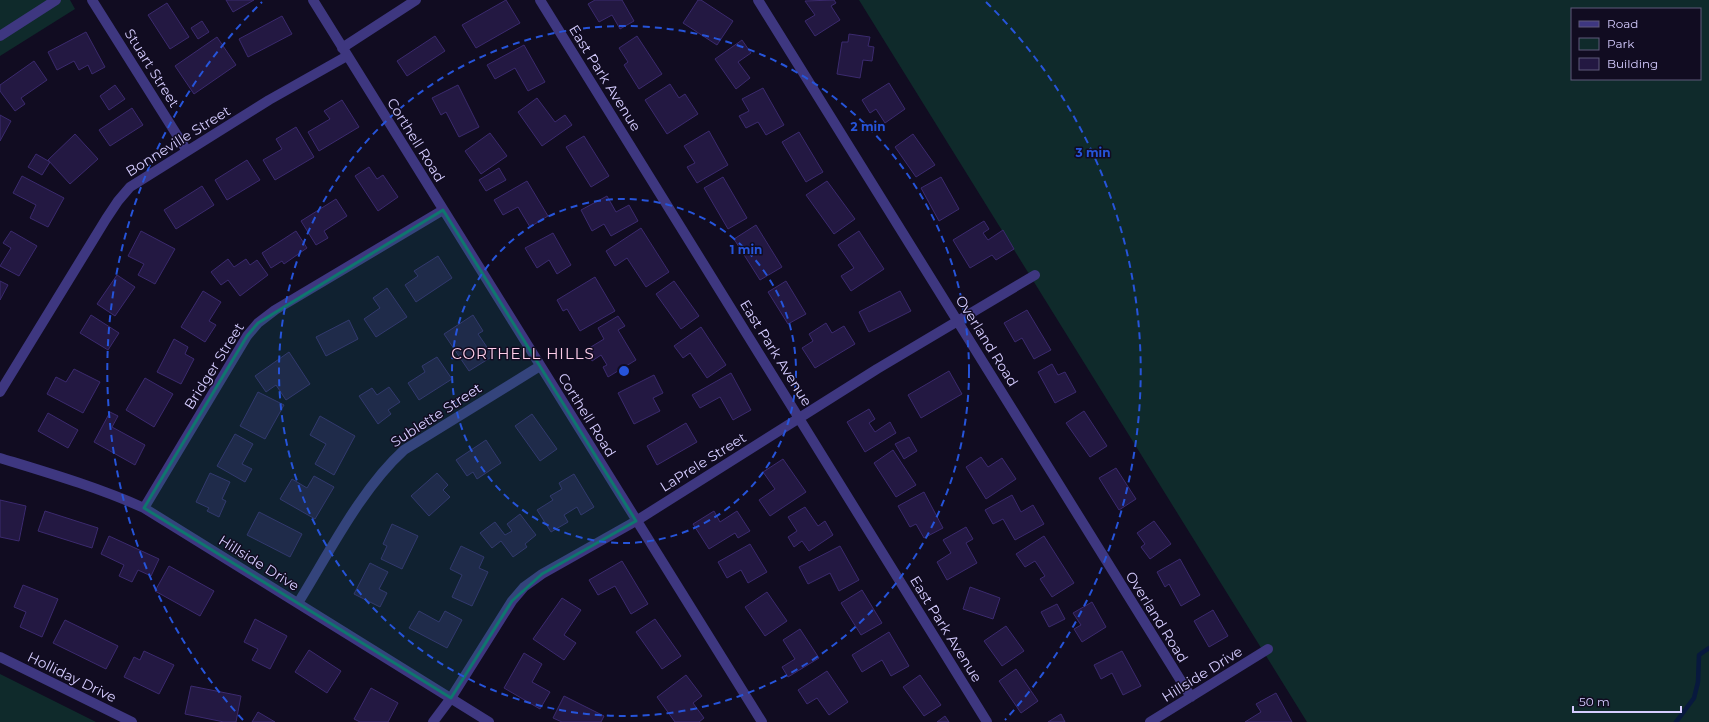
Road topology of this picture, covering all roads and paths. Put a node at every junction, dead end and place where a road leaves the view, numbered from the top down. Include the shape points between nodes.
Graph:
1 (56, 0) edge
2 (92, 0) edge
3 (313, 0) edge
4 (416, 0) edge
5 (540, 0) edge
6 (758, 0) edge
7 (0, 36) edge
8 (345, 52) junction
9 (187, 151) junction
10 (443, 210) junction
11 (1035, 275) dead end
12 (958, 320) junction
13 (540, 366) junction
14 (0, 392) edge
15 (800, 418) junction
16 (0, 458) edge
17 (144, 508) junction
18 (636, 521) junction
19 (298, 603) junction
20 (1268, 650) dead end
21 (0, 657) edge
22 (451, 698) junction
23 (1191, 698) junction
24 (132, 722) edge
25 (433, 722) edge
26 (489, 722) edge
27 (762, 722) edge
28 (987, 722) edge
29 (1150, 722) edge

1 - 7 street
2 - 9 street, Stuart Street
3 - 8 street, Corthell Road
4 - 8 street, Bonneville Street
5 - 15 street, East Park Avenue
6 - 12 street, Overland Road
8 - 9 street, Bonneville Street
8 - 10 street, Corthell Road
9 - 14 street, Bonneville Street via 130,187 118,201
10 - 13 street, Corthell Road
10 - 17 street, Bridger Street via 258,323 247,336
11 - 12 street, LaPrele Street
12 - 15 street, LaPrele Street
12 - 23 street, Overland Road
13 - 18 street, Corthell Road
13 - 19 street, Sublette Street via 404,450 386,466
15 - 18 street, LaPrele Street
15 - 28 street, East Park Avenue
16 - 17 street, Hillside Drive via 74,480
17 - 19 street, Hillside Drive
18 - 22 street, LaPrele Street via 542,574 524,587 512,601
18 - 27 street, Corthell Road
19 - 22 street, Hillside Drive
20 - 23 street, Hillside Drive
21 - 24 street, Holliday Drive
22 - 25 street, LaPrele Street
22 - 26 street, Hillside Drive
23 - 29 street, Hillside Drive

